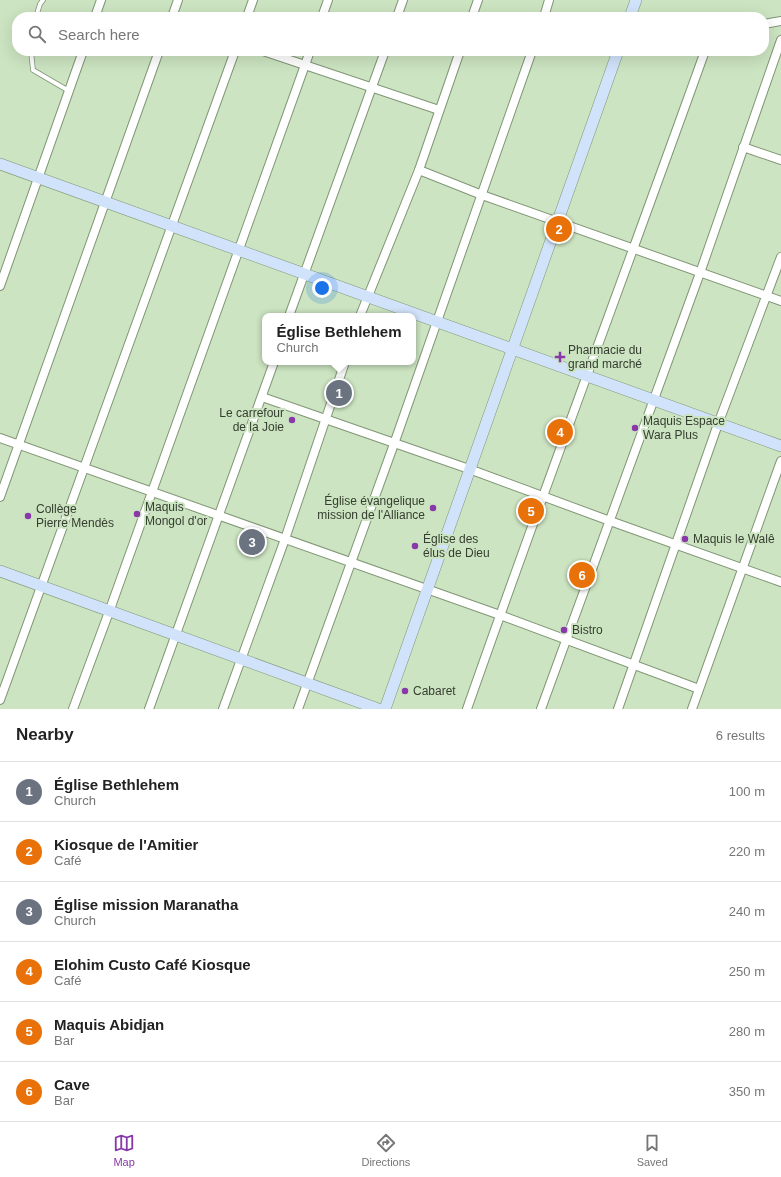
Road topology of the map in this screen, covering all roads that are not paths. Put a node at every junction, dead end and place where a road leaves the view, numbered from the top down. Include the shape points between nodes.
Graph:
1 (43, 0) edge
2 (101, 0) edge
3 (178, 0) edge
4 (253, 0) edge
5 (328, 0) edge
6 (403, 0) edge
7 (478, 0) edge
8 (549, 0) edge
9 (636, 0) edge
10 (38, 12) edge
11 (97, 12) edge
12 (174, 12) edge
13 (249, 12) edge
14 (324, 12) edge
15 (399, 12) edge
16 (474, 12) edge
17 (545, 12) edge
18 (632, 12) edge
19 (781, 21) edge
20 (769, 23) edge
21 (781, 40) edge
22 (32, 56) edge
23 (81, 56) edge
24 (157, 56) edge
25 (233, 56) edge
26 (277, 56) edge
27 (308, 56) edge
28 (383, 56) edge
29 (458, 56) edge
30 (530, 56) edge
31 (616, 56) edge
32 (703, 56) edge
33 (305, 66) junction
34 (372, 88) junction
35 (69, 91) junction
36 (439, 110) junction
37 (743, 147) junction
38 (781, 160) edge
39 (0, 164) edge
40 (419, 170) junction
41 (38, 178) junction
42 (482, 195) junction
43 (104, 203) junction
44 (559, 221) junction
45 (170, 227) junction
46 (634, 249) junction
47 (238, 251) junction
48 (781, 257) edge
49 (700, 273) junction
50 (303, 275) junction
51 (0, 286) edge
52 (767, 296) junction
53 (366, 298) junction
54 (781, 301) edge
55 (290, 313) edge
56 (361, 313) edge
57 (410, 313) edge
58 (416, 315) edge
59 (437, 322) junction
60 (513, 350) junction
61 (273, 365) edge
62 (344, 365) edge
63 (585, 375) junction
64 (262, 397) junction
65 (653, 400) junction
66 (326, 418) junction
67 (718, 424) junction
68 (0, 438) edge
69 (394, 444) junction
70 (18, 445) junction
71 (781, 446) edge
72 (781, 461) edge
73 (83, 468) junction
74 (469, 469) junction
75 (152, 492) junction
76 (0, 497) edge
77 (544, 497) junction
78 (219, 517) junction
79 (610, 521) junction
80 (285, 539) junction
81 (676, 544) junction
82 (350, 563) junction
83 (742, 568) junction
84 (0, 571) edge
85 (781, 582) edge
86 (41, 587) junction
87 (427, 590) junction
88 (110, 612) junction
89 (500, 615) junction
90 (176, 636) junction
91 (567, 639) junction
92 (240, 659) junction
93 (633, 665) junction
94 (307, 683) junction
95 (699, 689) junction
96 (0, 700) edge
97 (73, 709) edge
98 (149, 709) edge
99 (223, 709) edge
100 (298, 709) edge
101 (378, 709) edge
102 (385, 709) edge
103 (467, 709) edge
104 (541, 709) edge
105 (618, 709) edge
106 (692, 709) edge

1 - 10 lane
2 - 11 street
3 - 12 street
4 - 13 street
5 - 14 street
6 - 15 street
7 - 16 street
8 - 17 street
9 - 18 street
19 - 20 street
21 - 37 street
22 - 35 lane via 33,70
23 - 35 street
24 - 43 street
25 - 45 street
26 - 33 street
27 - 33 street
28 - 34 street
29 - 36 street
30 - 42 street
31 - 44 street
32 - 46 street
33 - 34 street
33 - 47 street
34 - 36 street
34 - 50 street
35 - 41 street
36 - 40 street
37 - 38 street
37 - 49 street
39 - 41 street
40 - 42 street
40 - 53 street
41 - 43 street
41 - 51 street
42 - 44 street
42 - 59 street
43 - 45 street
43 - 70 street
44 - 46 street
44 - 60 street
45 - 47 street
45 - 73 street
46 - 49 street
46 - 63 street
47 - 50 street
47 - 75 street
48 - 52 street
49 - 52 street
49 - 65 street
50 - 53 street
50 - 55 street
52 - 54 street
52 - 67 street
53 - 56 street
53 - 57 street
58 - 59 street
59 - 60 street
59 - 69 street
60 - 63 street
60 - 74 street
61 - 64 street
62 - 66 street
63 - 65 street
63 - 77 street
64 - 66 street
64 - 78 street
65 - 67 street
65 - 79 street
66 - 69 street
66 - 80 street
67 - 71 street
67 - 81 street
68 - 70 street
69 - 74 street
69 - 82 street
70 - 73 street
70 - 76 street
72 - 83 street
73 - 75 street
73 - 86 street
74 - 77 street
74 - 87 street
75 - 78 street
75 - 88 street
77 - 79 street
77 - 89 street
78 - 80 street
78 - 90 street
79 - 81 street
79 - 91 street
80 - 82 street
80 - 92 street
81 - 83 street
81 - 93 street
82 - 87 street
82 - 94 street
83 - 85 street
83 - 95 street
84 - 86 street
86 - 88 street
86 - 96 street
87 - 89 street
87 - 102 street
88 - 90 street
88 - 97 street
89 - 91 street
89 - 103 street
90 - 92 street
90 - 98 street
91 - 93 street
91 - 104 street
92 - 94 street
92 - 99 street
93 - 95 street
93 - 105 street
94 - 100 street
94 - 101 street
95 - 106 street

